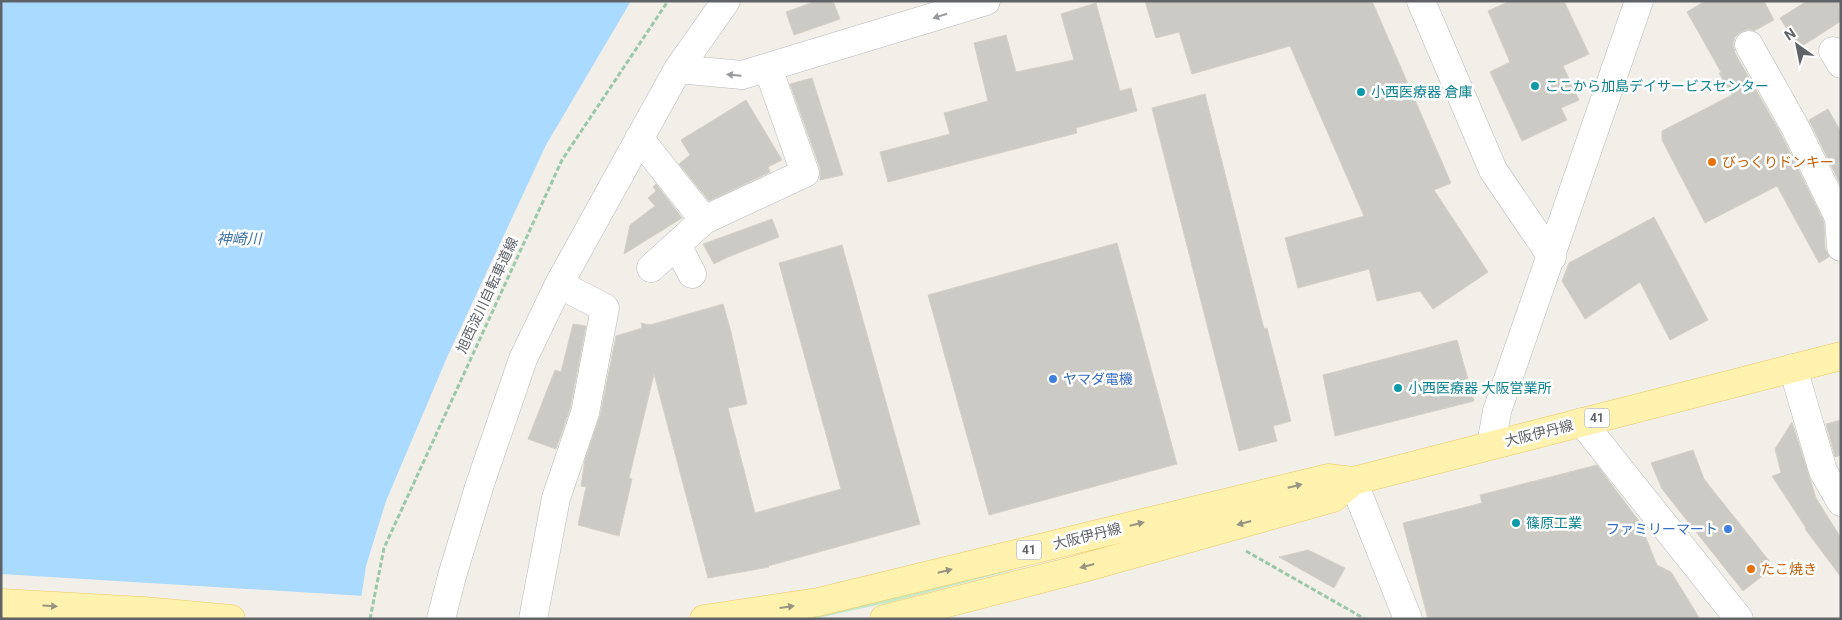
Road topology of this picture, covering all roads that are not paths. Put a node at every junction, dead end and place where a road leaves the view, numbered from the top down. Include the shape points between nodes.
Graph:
1 (726, 1) edge
2 (986, 1) edge
3 (1421, 1) edge
4 (1639, 1) edge
5 (1749, 45) dead end
6 (768, 68) junction
7 (678, 69) junction
8 (639, 138) junction
9 (704, 220) junction
10 (677, 245) junction
11 (1841, 246) edge
12 (1552, 256) junction
13 (651, 268) dead end
14 (692, 274) dead end
15 (559, 284) junction
16 (1841, 356) edge
17 (1793, 368) junction
18 (1582, 422) junction
19 (1491, 445) junction
20 (1832, 470) edge
21 (1353, 481) junction
22 (1841, 502) edge
23 (1, 603) edge
24 (231, 619) edge
25 (441, 619) edge
26 (533, 619) edge
27 (704, 619) edge
28 (884, 619) edge
29 (1408, 619) edge
30 (1739, 619) edge

1 - 7 street
2 -> 6 street
3 - 12 street via 1493,170
4 - 12 street
5 - 11 street via 1796,127 1839,218
6 -> 7 street via 742,76
6 - 9 street via 805,173
7 - 8 street
8 - 9 street
8 - 15 street
9 - 10 street
10 - 13 street
10 - 14 street
12 - 19 street via 1497,411
15 - 25 street via 523,358 480,484
15 - 26 street via 605,308 586,413 556,498
16 - 17 main road, 大阪伊丹線 / 41
17 - 18 main road, 大阪伊丹線 / 41
17 - 20 street
18 - 19 main road, 大阪伊丹線 / 41
18 - 30 street
19 - 21 main road, 大阪伊丹線 / 41
20 - 22 street
27 -> 21 main road, 大阪伊丹線 / 41 via 818,602 1328,478
21 -> 28 main road, 大阪伊丹線 / 41 via 1333,498 1076,570
21 - 29 street
23 -> 24 main road

